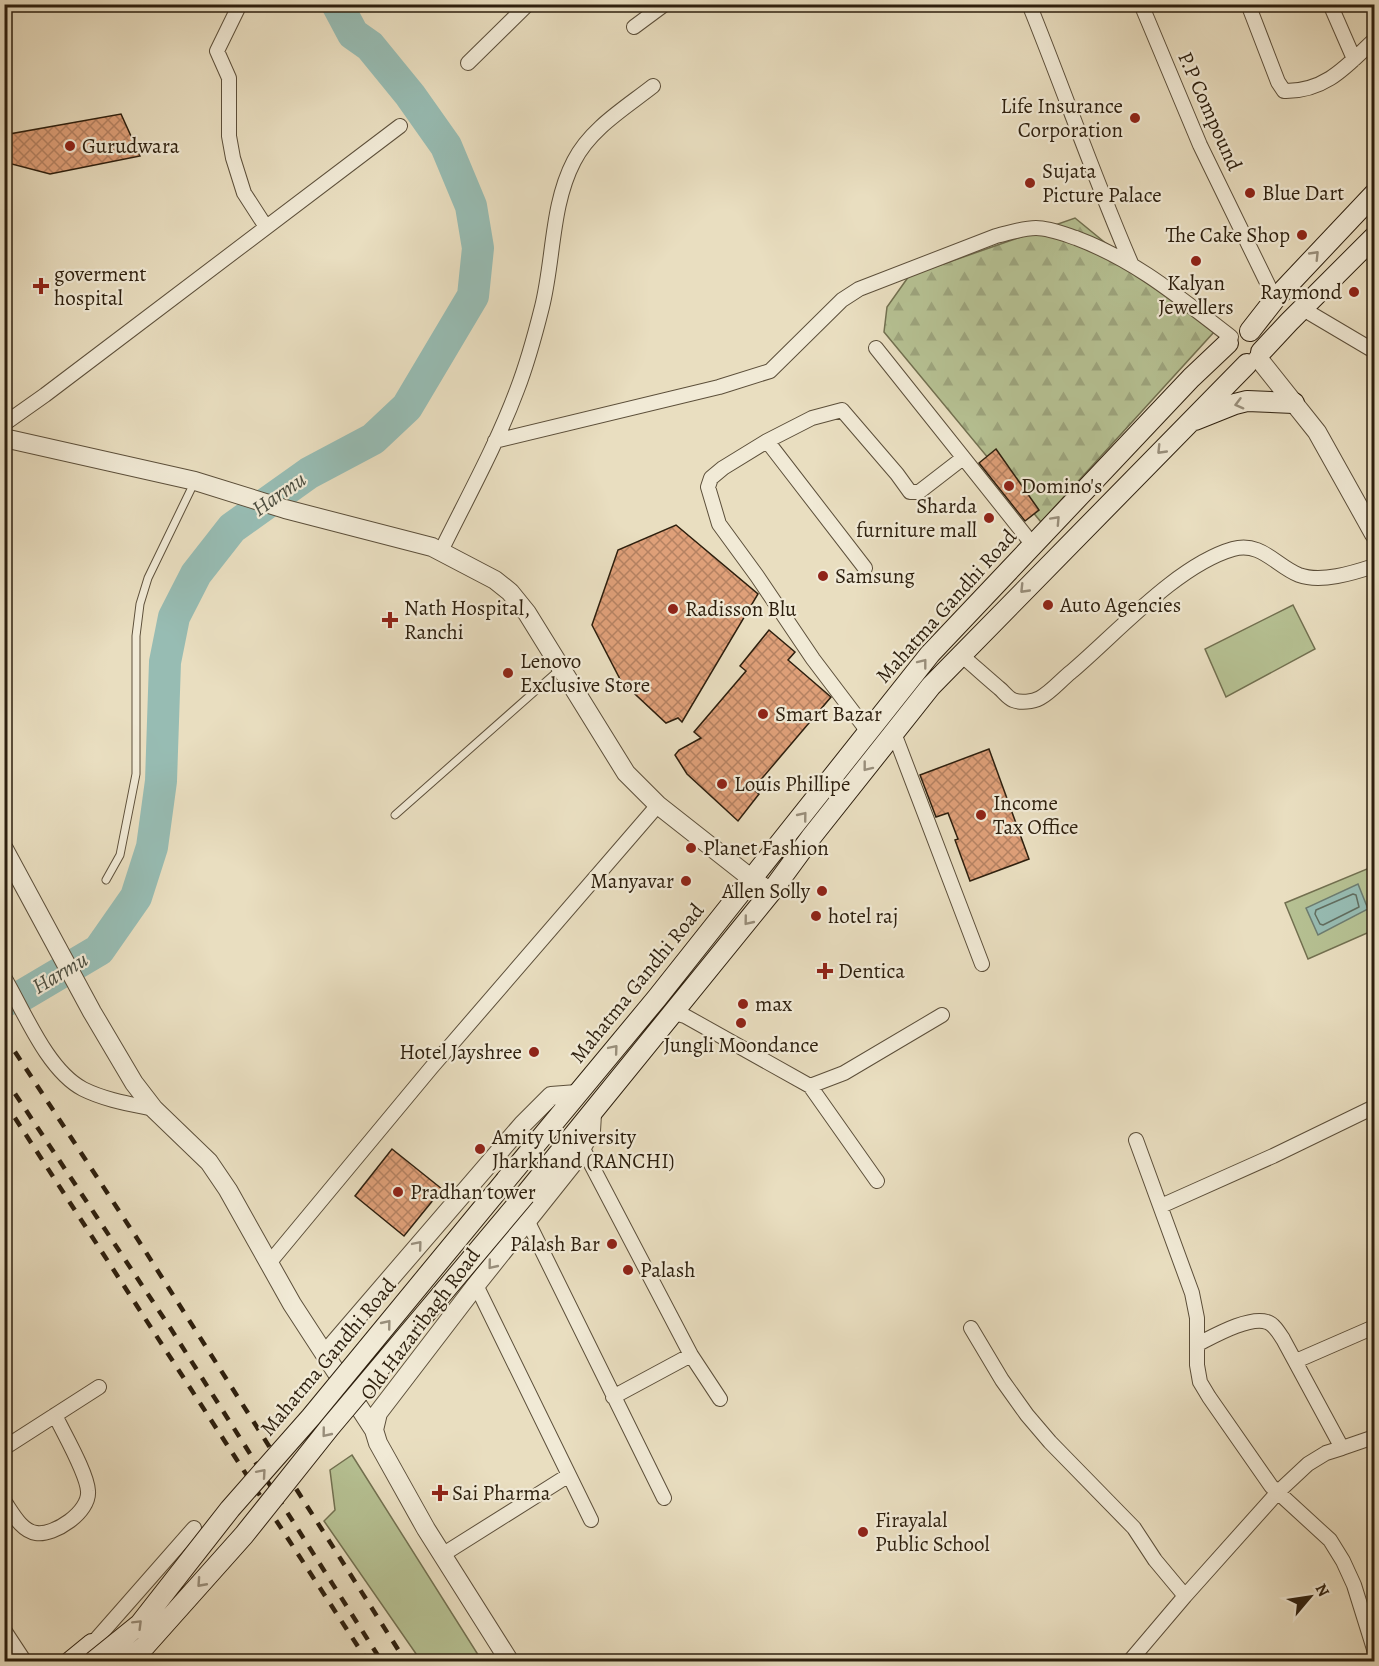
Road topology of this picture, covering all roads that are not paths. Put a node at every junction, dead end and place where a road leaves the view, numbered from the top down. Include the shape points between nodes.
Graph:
1 (240, 4) edge
2 (528, 4) edge
3 (665, 4) edge
4 (1029, 4) edge
5 (1142, 4) edge
6 (1248, 4) edge
7 (1330, 4) edge
8 (634, 27) dead end
9 (1374, 44) edge
10 (1354, 58) junction
11 (468, 63) dead end
12 (653, 86) dead end
13 (400, 126) dead end
14 (1374, 194) edge
15 (266, 227) junction
16 (1374, 237) edge
17 (1131, 263) junction
18 (1275, 299) junction
19 (1303, 309) junction
20 (1236, 337) junction
21 (876, 348) dead end
22 (1374, 351) edge
23 (1256, 358) junction
24 (1294, 403) junction
25 (1187, 423) junction
26 (4, 424) edge
27 (4, 438) edge
28 (495, 441) junction
29 (767, 441) junction
30 (963, 458) junction
31 (195, 481) junction
32 (1374, 534) edge
33 (1033, 545) junction
34 (441, 551) junction
35 (1374, 566) edge
36 (866, 568) dead end
37 (961, 655) junction
38 (561, 668) junction
39 (869, 733) junction
40 (894, 733) junction
41 (658, 806) junction
42 (395, 815) dead end
43 (4, 849) edge
44 (752, 879) junction
45 (106, 880) dead end
46 (771, 892) junction
47 (982, 964) dead end
48 (4, 977) edge
49 (674, 1013) junction
50 (942, 1015) dead end
51 (810, 1086) junction
52 (577, 1094) junction
53 (1374, 1107) edge
54 (154, 1109) junction
55 (592, 1114) junction
56 (1136, 1140) dead end
57 (582, 1147) junction
58 (877, 1181) dead end
59 (1161, 1206) junction
60 (528, 1220) junction
61 (270, 1262) junction
62 (476, 1285) junction
63 (1374, 1327) edge
64 (971, 1328) dead end
65 (1198, 1344) junction
66 (326, 1353) junction
67 (691, 1354) junction
68 (1296, 1361) junction
69 (99, 1387) dead end
70 (613, 1397) junction
71 (720, 1399) dead end
72 (55, 1415) junction
73 (374, 1430) junction
74 (1374, 1437) edge
75 (4, 1448) edge
76 (1342, 1448) junction
77 (569, 1474) junction
78 (1278, 1492) junction
79 (664, 1498) dead end
80 (4, 1501) edge
81 (591, 1520) dead end
82 (194, 1528) dead end
83 (442, 1555) junction
84 (1185, 1596) junction
85 (4, 1630) edge
86 (1374, 1649) edge
87 (93, 1653) edge
88 (25, 1662) edge
89 (70, 1662) edge
90 (103, 1662) edge
91 (124, 1662) edge
92 (510, 1662) edge
93 (1129, 1662) edge

1 - 15 street via 217,51 228,78 229,136 236,167 244,193
2 - 11 street
3 - 8 street
4 - 17 street
5 - 18 street, P.P Compound via 1200,145
6 - 10 street via 1284,91 1313,88
7 - 10 street
9 - 10 street
12 - 28 street via 598,129 573,162 560,198 542,308 518,388
13 - 15 street
18 -> 14 main road, Mahatma Gandhi Road
15 - 26 street
16 - 19 main road, Mahatma Gandhi Road
17 - 20 street
17 - 28 street via 1052,230 1036,228 996,236 859,289 842,300 770,371
18 - 20 main road, Mahatma Gandhi Road
19 - 22 street
19 - 23 main road, Mahatma Gandhi Road
20 - 23 main road via 1256,334 1262,345
20 - 23 main road via 1228,349 1234,362
33 -> 20 main road, Mahatma Gandhi Road via 1191,378
21 - 30 street
23 - 24 street
23 - 25 main road, Mahatma Gandhi Road
24 -> 25 main road via 1247,401
24 - 32 street via 1317,432
25 -> 37 main road, Mahatma Gandhi Road
27 - 31 street
28 - 34 street
29 - 30 street via 812,418 842,410 910,492 920,492
29 - 36 street
29 - 39 street via 711,478 708,487 719,524
30 - 33 street
31 - 34 street
31 - 45 lane via 148,578 140,604 136,636 136,774 120,855
39 -> 33 main road, Mahatma Gandhi Road via 930,654
34 - 38 street via 510,592
35 - 37 street via 1339,577 1300,576 1264,552 1248,548 1216,555 1155,596 1040,698 1028,701 1013,700
37 - 40 main road, Mahatma Gandhi Road
38 - 41 street via 621,765
38 - 42 lane
44 -> 39 main road, Mahatma Gandhi Road
40 -> 46 main road, Mahatma Gandhi Road
40 - 47 street
41 - 44 street
41 - 61 street via 431,1068
43 - 54 street via 92,1012
44 - 46 street
52 -> 44 main road, Mahatma Gandhi Road
46 -> 49 main road, Mahatma Gandhi Road
48 - 54 street via 56,1066 81,1088
49 - 51 street
49 - 55 main road, Mahatma Gandhi Road
50 - 51 street via 851,1069
51 - 58 street
66 -> 52 street via 523,1124 551,1096
87 -> 52 main road, Mahatma Gandhi Road, bridge via 140,1624 230,1509 311,1417
53 - 59 street
54 - 61 street via 208,1162
55 - 57 street, Old Hazaribagh Road via 591,1131
55 -> 91 main road, Mahatma Gandhi Road, bridge via 244,1534 145,1646
56 - 59 street
57 - 60 street, Old Hazaribagh Road
57 - 67 street
59 - 65 street via 1192,1293
60 -> 62 street, Old Hazaribagh Road
60 - 70 street
61 - 66 street via 292,1304
62 - 73 street, Old Hazaribagh Road via 378,1413
62 - 77 street
63 - 68 street
64 - 84 street via 1027,1415 1134,1528
65 - 68 street via 1244,1323 1266,1322 1279,1333
65 - 78 street via 1200,1382
66 - 73 street
67 - 70 street
67 - 71 street
68 - 76 street
69 - 72 street
70 - 79 street
72 - 75 street
72 - 80 street via 85,1478 87,1502 77,1516 46,1533 34,1533 22,1525
73 - 83 street, Old Hazaribagh Road
74 - 76 street
76 - 78 street via 1308,1464
77 - 81 street
77 - 83 street
78 - 84 street
78 - 86 street via 1330,1540 1343,1561 1365,1614
82 - 87 street
83 - 92 street, Old Hazaribagh Road
84 - 93 street
85 - 88 street
87 - 89 main road, Mahatma Gandhi Road
87 - 90 main road

